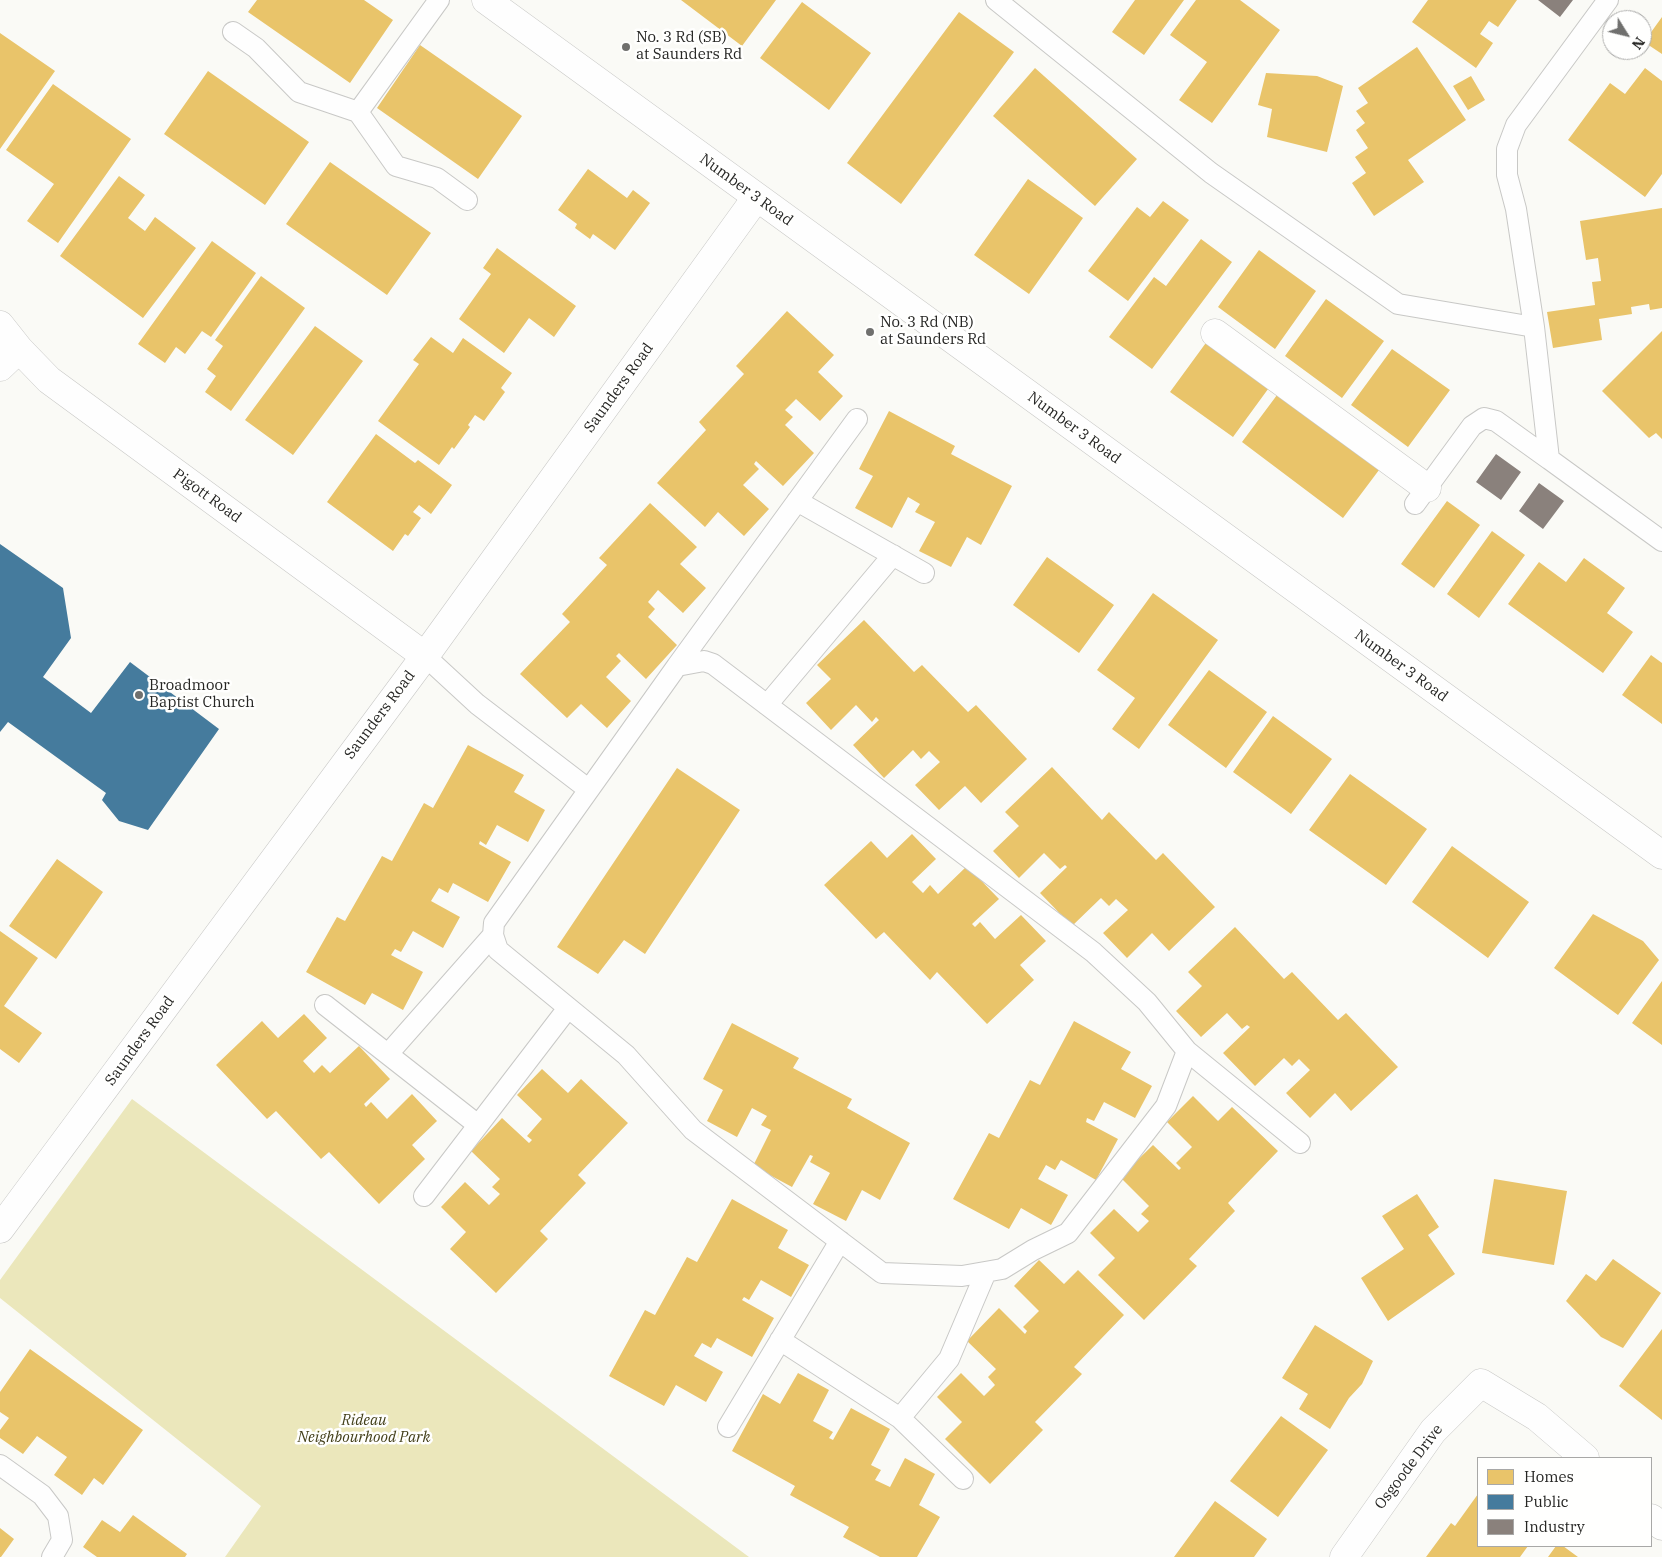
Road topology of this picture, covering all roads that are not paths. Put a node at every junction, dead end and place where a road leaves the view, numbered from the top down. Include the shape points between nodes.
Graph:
1 (440, 0) edge
2 (486, 0) edge
3 (996, 0) edge
4 (1608, 0) edge
5 (233, 32) dead end
6 (358, 112) junction
7 (756, 198) junction
8 (467, 200) dead end
9 (0, 324) edge
10 (1534, 327) junction
11 (1215, 333) dead end
12 (9, 358) edge
13 (857, 419) dead end
14 (1550, 459) junction
15 (1421, 496) joint
16 (797, 501) junction
17 (1662, 542) edge
18 (893, 555) junction
19 (924, 573) dead end
20 (424, 656) junction
21 (676, 666) junction
22 (767, 705) junction
23 (588, 789) junction
24 (1662, 856) edge
25 (493, 935) junction
26 (325, 1005) dead end
27 (568, 1008) junction
28 (1186, 1051) junction
29 (388, 1054) junction
30 (478, 1125) junction
31 (1300, 1143) dead end
32 (424, 1196) dead end
33 (0, 1229) edge
34 (840, 1241) junction
35 (986, 1272) junction
36 (780, 1340) junction
37 (900, 1418) junction
38 (728, 1427) dead end
39 (1584, 1457) edge
40 (0, 1465) edge
41 (963, 1479) dead end
42 (52, 1557) edge
43 (1344, 1557) edge

1 - 6 lane
2 - 7 street, Number 3 Road
3 - 10 lane via 1211,173 1398,304
4 - 10 lane via 1516,125 1507,149 1507,175 1516,209
5 - 6 lane via 256,48 299,92
6 - 8 lane via 396,166 437,178
7 - 20 street, Saunders Road
7 - 24 street, Number 3 Road
9 - 12 street, Pigott Road
10 - 14 lane
11 - 15 street
12 - 20 street, Pigott Road via 49,380
13 - 16 lane
14 - 15 lane via 1496,421 1484,418 1472,426
14 - 17 lane
16 - 18 lane
16 - 21 lane
18 - 19 lane
18 - 22 lane
20 - 23 lane via 477,704
20 - 33 street, Saunders Road
21 - 22 lane via 704,661 713,664
21 - 23 lane
22 - 28 lane via 1093,952 1147,1002
23 - 25 lane via 494,923
25 - 27 lane via 498,950
25 - 29 lane
26 - 29 lane
27 - 30 lane
27 - 34 lane via 626,1056 693,1130
28 - 31 lane
28 - 35 lane via 1166,1106 1068,1233 1002,1269
29 - 30 lane
30 - 32 lane
34 - 35 lane via 882,1273 962,1276
34 - 36 lane
35 - 37 lane via 949,1359
36 - 37 lane
36 - 38 lane
37 - 41 lane
39 - 43 street, Osgoode Drive via 1537,1417 1481,1383 1433,1431
40 - 42 lane via 42,1495 58,1516 62,1540

